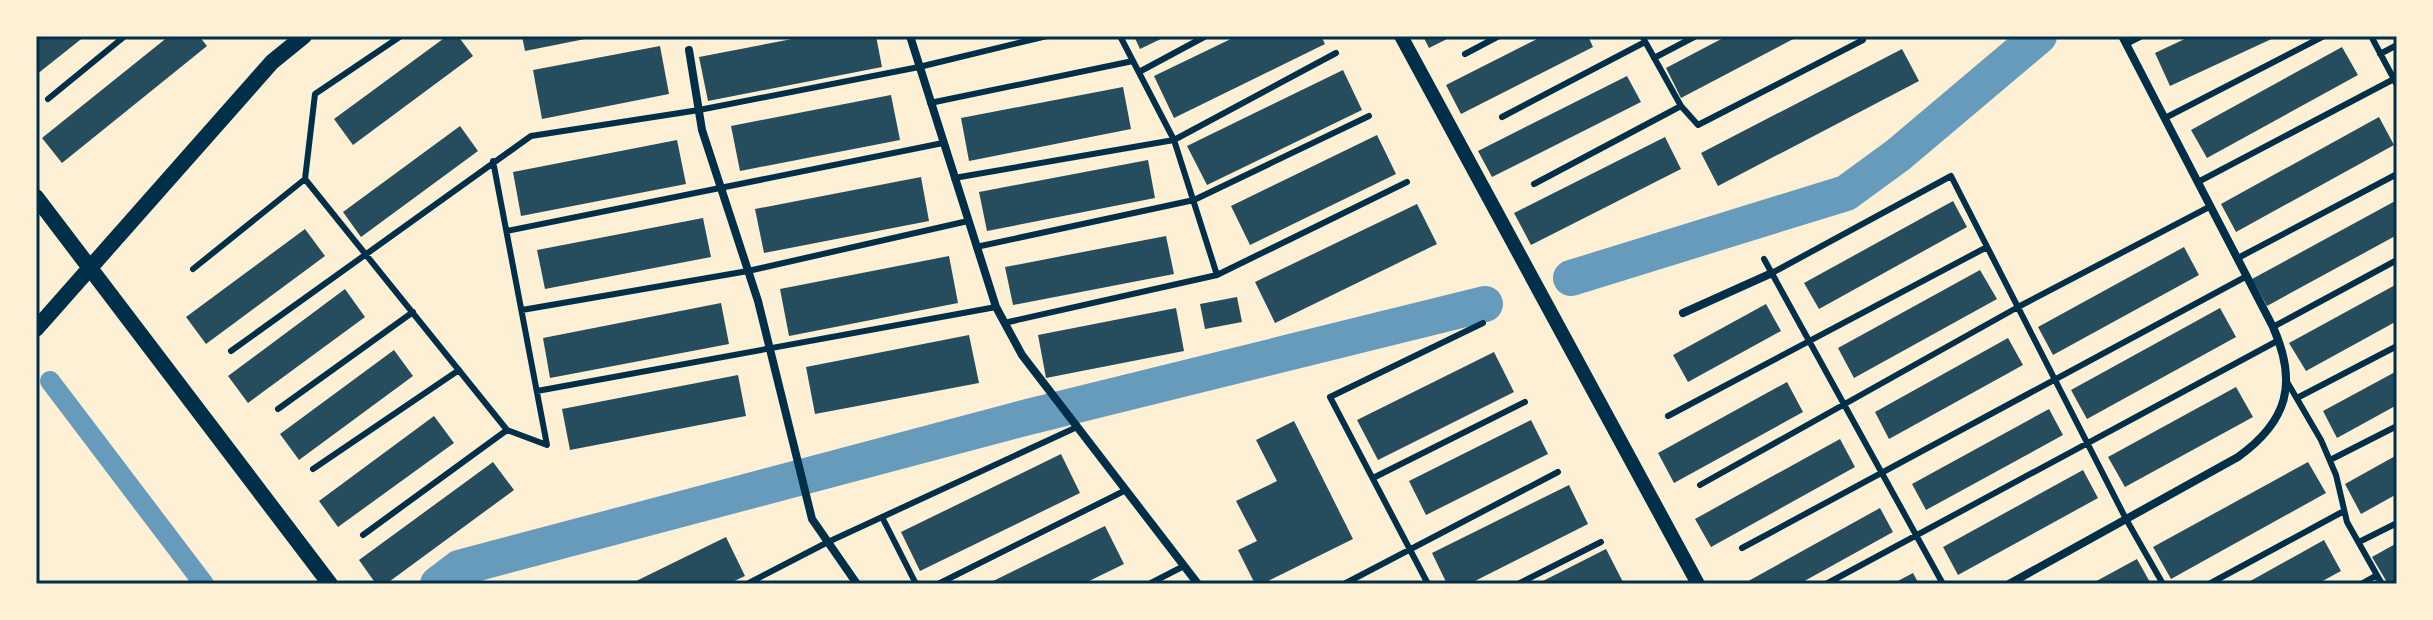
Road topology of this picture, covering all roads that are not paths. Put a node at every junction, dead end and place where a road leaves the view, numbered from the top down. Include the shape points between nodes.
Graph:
1 (125, 36) edge
2 (304, 36) edge
3 (401, 36) edge
4 (910, 36) edge
5 (1047, 36) edge
6 (1120, 36) edge
7 (1206, 36) edge
8 (1401, 36) edge
9 (1499, 36) edge
10 (1696, 36) edge
11 (1861, 36) edge
12 (2142, 36) edge
13 (2324, 36) edge
14 (2371, 36) edge
15 (1643, 39) edge
16 (2124, 40) edge
17 (2397, 45) edge
18 (689, 50) dead end
19 (1336, 53) dead end
20 (1465, 54) dead end
21 (2380, 54) junction
22 (1654, 58) junction
23 (1133, 61) junction
24 (919, 67) junction
25 (1139, 72) junction
26 (2396, 82) edge
27 (48, 99) dead end
28 (930, 103) junction
29 (1681, 106) junction
30 (699, 110) junction
31 (1369, 116) dead end
32 (1502, 117) dead end
33 (2165, 118) junction
34 (1174, 140) junction
35 (943, 143) junction
36 (493, 161) junction
37 (2397, 174) edge
38 (954, 178) junction
39 (305, 179) junction
40 (1407, 182) dead end
41 (2198, 182) junction
42 (1534, 184) dead end
43 (721, 189) junction
44 (36, 197) edge
45 (1194, 200) junction
46 (2211, 206) junction
47 (968, 221) junction
48 (507, 231) junction
49 (976, 247) junction
50 (1987, 247) junction
51 (366, 254) junction
52 (2238, 258) junction
53 (1764, 259) dead end
54 (2397, 260) edge
55 (193, 269) dead end
56 (90, 270) junction
57 (748, 271) junction
58 (1772, 273) junction
59 (1217, 275) junction
60 (2247, 276) junction
61 (996, 307) junction
62 (2018, 307) junction
63 (522, 310) junction
64 (413, 312) junction
65 (1683, 313) dead end
66 (1004, 323) junction
67 (1483, 323) dead end
68 (2273, 327) junction
69 (36, 329) edge
70 (1808, 339) junction
71 (2279, 340) junction
72 (2397, 346) edge
73 (771, 347) junction
74 (231, 351) dead end
75 (459, 370) junction
76 (2055, 379) junction
77 (2286, 380) junction
78 (537, 391) junction
79 (2297, 398) junction
80 (1525, 402) dead end
81 (1844, 403) junction
82 (278, 409) dead end
83 (1668, 416) dead end
84 (2397, 426) edge
85 (1077, 427) junction
86 (507, 430) junction
87 (2087, 443) junction
88 (2330, 460) junction
89 (313, 469) dead end
90 (1558, 472) dead end
91 (1882, 473) junction
92 (1375, 477) junction
93 (1700, 485) dead end
94 (1126, 490) junction
95 (2344, 511) junction
96 (882, 517) junction
97 (2126, 519) junction
98 (2397, 523) edge
99 (363, 535) dead end
100 (1916, 535) junction
101 (828, 542) junction
102 (1601, 542) dead end
103 (2359, 542) junction
104 (1742, 548) dead end
105 (1408, 552) junction
106 (1184, 566) junction
107 (2377, 575) junction
108 (330, 584) edge
109 (747, 584) edge
110 (857, 584) edge
111 (916, 584) edge
112 (938, 584) edge
113 (1149, 584) edge
114 (1198, 584) edge
115 (1344, 584) edge
116 (1428, 584) edge
117 (1518, 584) edge
118 (1698, 584) edge
119 (1826, 584) edge
120 (1943, 584) edge
121 (2009, 584) edge
122 (2163, 584) edge
123 (2209, 584) edge
124 (2361, 584) edge
125 (2382, 584) edge

1 - 27 lane
2 - 56 main road via 272,62
3 - 39 lane via 315,94
4 - 24 street
5 - 24 lane
6 - 23 lane
7 - 25 lane
8 - 118 street
9 - 20 lane
10 - 22 lane
11 - 29 lane via 1863,40 1698,125
12 - 16 lane
13 - 33 lane
14 - 21 lane
15 - 22 lane
15 - 32 lane
16 - 33 street
17 - 21 lane
18 - 30 street
19 - 34 lane
21 - 26 lane
22 - 29 lane
23 - 25 lane
23 - 28 lane
24 - 28 street
24 - 30 lane
25 - 34 lane
26 - 41 lane
28 - 35 street
29 - 42 lane
30 - 36 lane via 531,136
30 - 43 street
31 - 45 lane
33 - 41 street
34 - 38 lane
34 - 45 lane
35 - 38 street
35 - 43 lane
36 - 48 lane
36 - 51 lane
37 - 52 lane
38 - 47 street
39 - 51 lane
39 - 55 lane
40 - 59 lane
41 - 46 street
43 - 48 lane
43 - 57 street
44 - 56 main road
45 - 49 lane
45 - 59 lane
46 - 52 street
46 - 62 lane
47 - 49 street
47 - 57 lane
48 - 63 lane
49 - 61 street
50 - 58 lane via 1951,176
50 - 62 lane
50 - 70 lane
51 - 64 lane
51 - 74 lane
52 - 60 street
53 - 58 lane
54 - 68 lane
56 - 69 main road
56 - 108 main road
57 - 63 lane
57 - 73 street
58 - 65 street
58 - 70 lane
59 - 66 lane
60 - 68 street
60 - 76 lane
61 - 66 street
61 - 73 lane
62 - 76 lane
62 - 81 lane
63 - 78 lane
64 - 75 lane
64 - 82 lane
66 - 85 street
67 - 92 lane via 1330,397
68 - 71 street
70 - 81 lane
70 - 83 lane
71 - 77 street
71 - 87 lane
72 - 79 lane
73 - 78 lane
73 - 101 street via 812,519
75 - 86 lane
75 - 89 lane
76 - 87 lane
76 - 91 lane
77 - 79 lane
77 - 97 street via 2283,409 2252,447
78 - 86 lane via 547,445
79 - 88 lane
80 - 92 lane
81 - 91 lane
81 - 93 lane
84 - 88 lane
85 - 94 street
85 - 96 lane
86 - 99 lane
87 - 97 lane
87 - 100 lane
88 - 95 lane
90 - 105 lane
91 - 100 lane
91 - 104 lane
92 - 105 lane
94 - 106 street
94 - 112 lane
95 - 103 lane
95 - 123 lane
96 - 101 lane
96 - 111 lane
97 - 121 street
97 - 122 lane
98 - 103 lane
100 - 119 lane
100 - 120 lane
101 - 109 lane
101 - 110 street
102 - 117 lane
103 - 107 lane
105 - 115 lane
105 - 116 lane
106 - 113 lane
106 - 114 street
107 - 124 lane
107 - 125 lane

